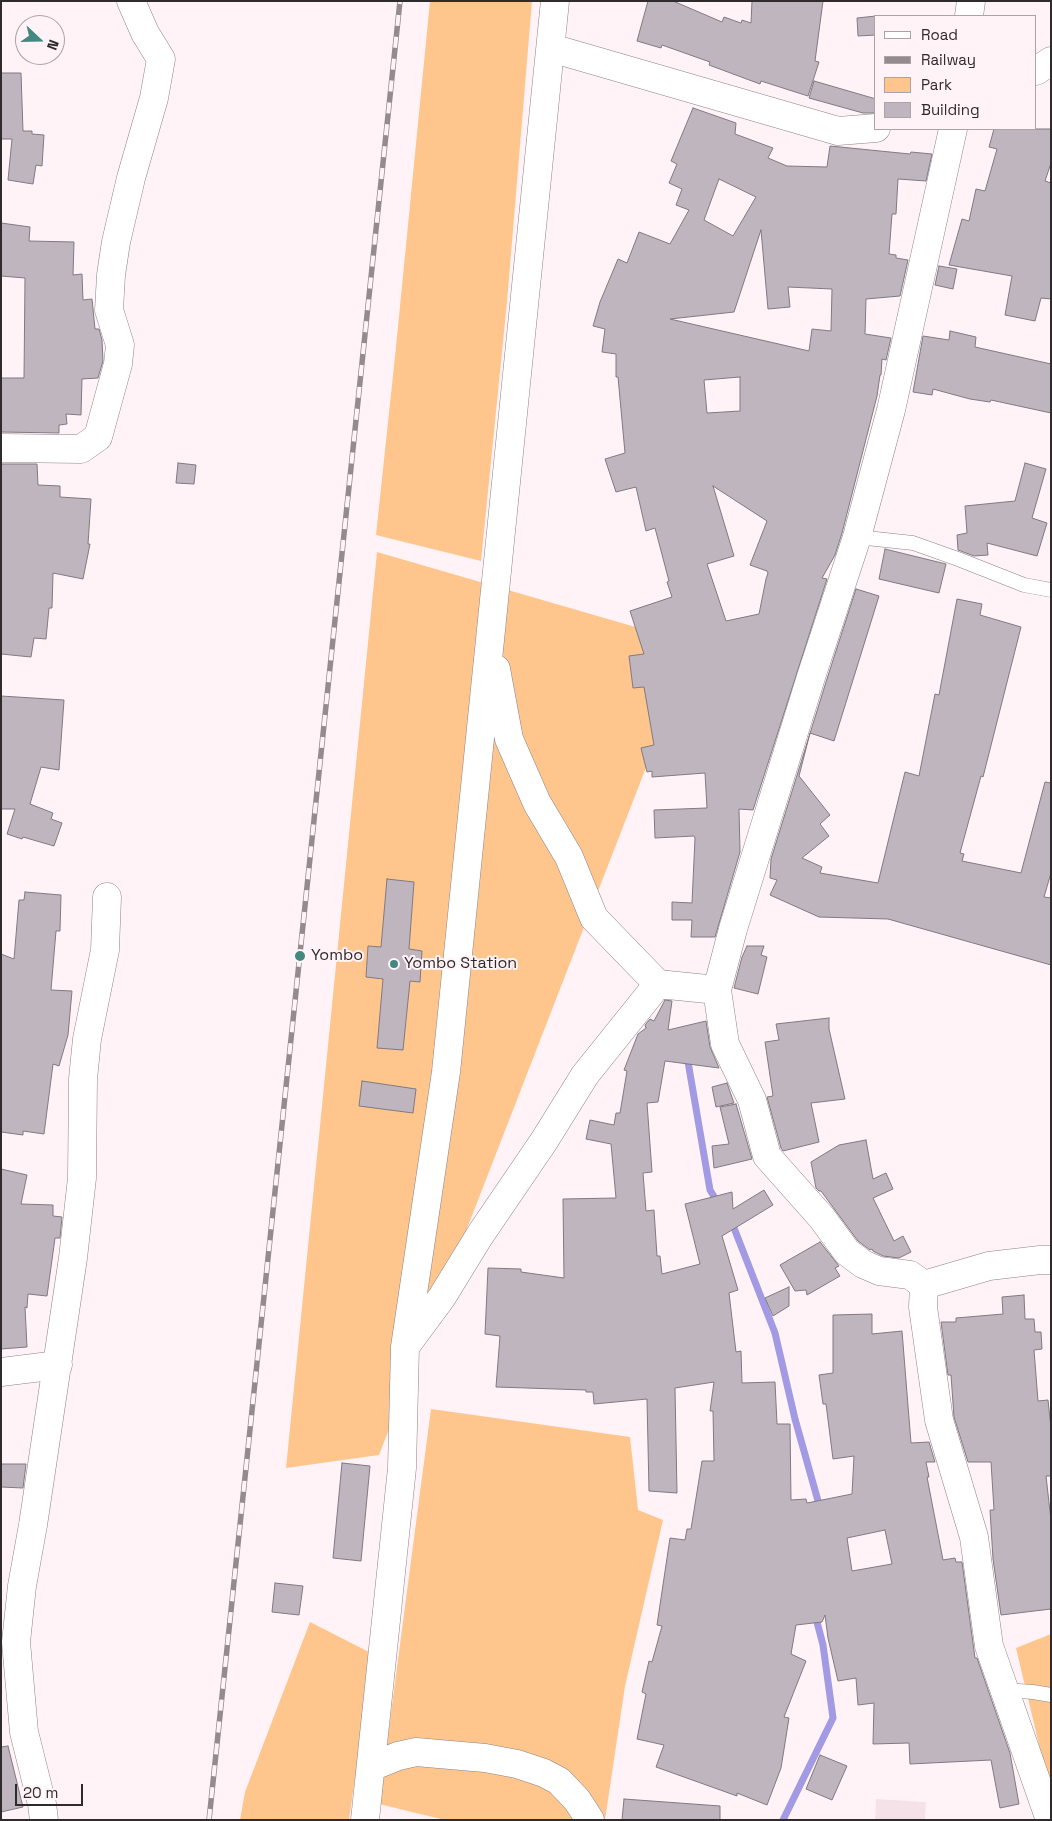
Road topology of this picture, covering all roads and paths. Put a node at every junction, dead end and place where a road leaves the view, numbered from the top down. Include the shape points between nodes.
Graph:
1 (131, 1) edge
2 (555, 1) edge
3 (971, 1) edge
4 (969, 15) edge
5 (551, 48) junction
6 (1051, 62) edge
7 (1037, 70) edge
8 (874, 128) edge
9 (953, 130) edge
10 (1, 448) edge
11 (858, 536) junction
12 (1051, 590) edge
13 (490, 638) junction
14 (107, 898) dead end
15 (658, 984) junction
16 (717, 990) junction
17 (1051, 1260) edge
18 (924, 1285) junction
19 (405, 1347) junction
20 (58, 1366) junction
21 (1, 1372) edge
22 (1005, 1690) junction
23 (1051, 1695) edge
24 (371, 1767) junction
25 (44, 1820) edge
26 (365, 1820) edge
27 (590, 1820) edge
28 (1050, 1820) edge

1 - 10 street via 161,59 154,98 116,242 109,310 120,345 118,364 98,436 81,449
2 - 5 street
3 - 4 street
5 - 8 street via 838,131
5 - 13 street
6 - 7 street
9 - 11 street via 892,410
11 - 12 lane via 913,543 1024,585
11 - 16 street via 811,677
13 - 15 street via 509,739 538,803 569,857 594,918
13 - 19 street via 446,1072
14 - 20 street via 105,950 86,1047 82,1089 82,1178
15 - 16 street
15 - 19 street via 585,1075 442,1297
16 - 18 street via 725,1044 752,1100 767,1156 822,1218 847,1252 879,1271 910,1275
17 - 18 street via 989,1266
18 - 22 street via 923,1307 940,1420 974,1537 989,1646
19 - 24 street via 402,1468
20 - 21 street
20 - 25 street via 16,1642 24,1732
22 - 23 lane
22 - 28 street
24 - 26 street
24 - 27 street via 416,1752 517,1764 559,1781

